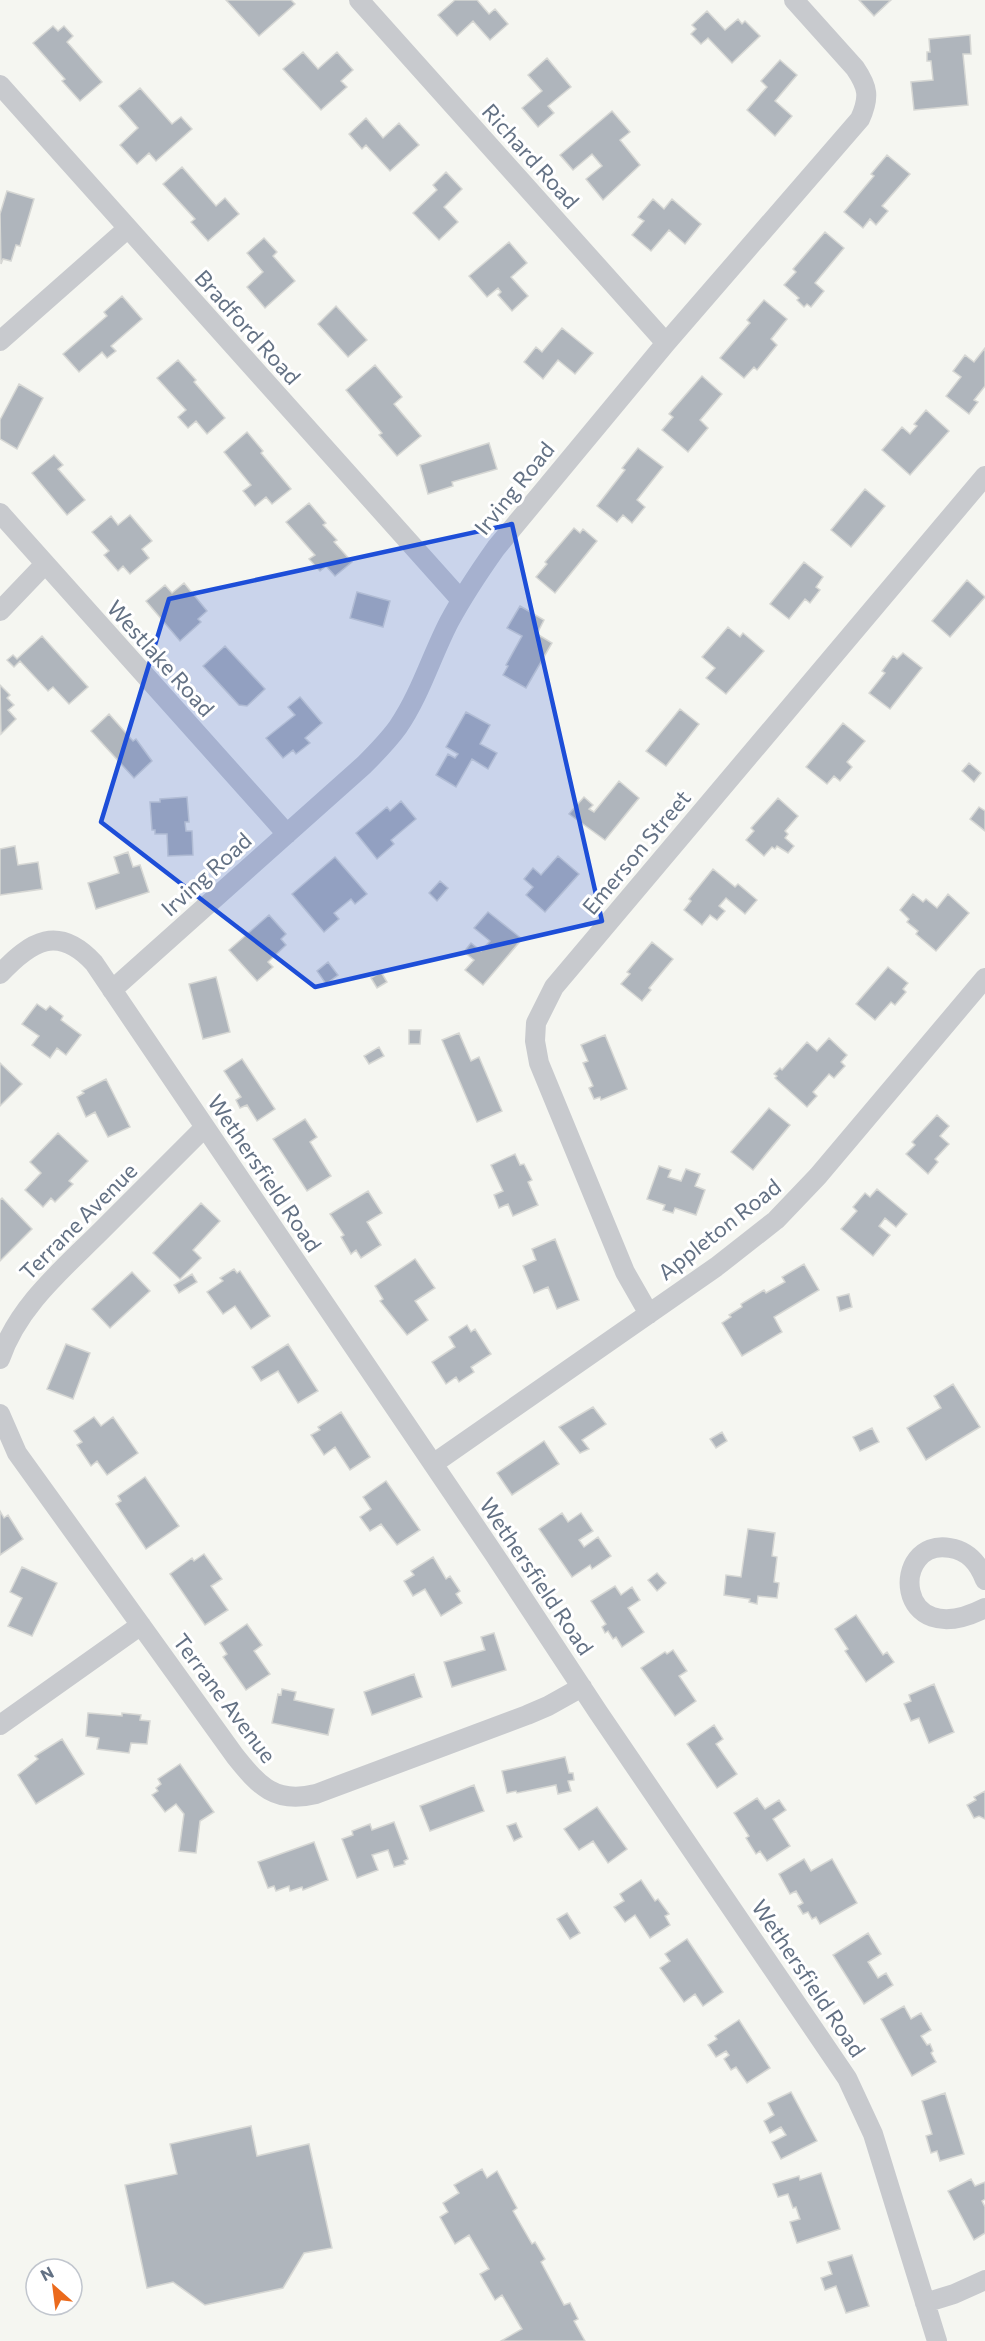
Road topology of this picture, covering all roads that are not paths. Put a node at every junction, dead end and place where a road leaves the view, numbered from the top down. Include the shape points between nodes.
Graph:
1 (359, 0) edge
2 (794, 0) edge
3 (0, 85) edge
4 (127, 229) junction
5 (0, 341) edge
6 (666, 343) junction
7 (985, 476) edge
8 (0, 513) edge
9 (45, 564) junction
10 (461, 600) junction
11 (0, 611) edge
12 (287, 834) junction
13 (0, 974) edge
14 (985, 978) edge
15 (112, 990) junction
16 (205, 1127) junction
17 (649, 1314) junction
18 (0, 1359) edge
19 (0, 1414) edge
20 (433, 1464) junction
21 (985, 1580) edge
22 (985, 1608) edge
23 (141, 1625) junction
24 (582, 1687) junction
25 (0, 1725) edge
26 (985, 2280) edge
27 (925, 2303) junction
28 (937, 2341) edge

1 - 6 street, Richard Road
2 - 6 street, Irving Road via 855,68 867,92 866,105 860,118
3 - 4 street, Bradford Road
4 - 5 street
4 - 10 street, Bradford Road
6 - 10 street, Irving Road via 496,548
7 - 17 street, Emerson Street via 554,987 536,1023 535,1041 546,1084 624,1272
8 - 9 street, Westlake Road
9 - 11 street
9 - 12 street, Westlake Road
10 - 12 street, Irving Road via 398,727 364,765
12 - 15 street, Irving Road
13 - 15 street, Wethersfield Road via 37,943 62,941 83,951
14 - 17 street, Appleton Road via 797,1199 747,1243
15 - 16 street, Wethersfield Road
16 - 18 street, Terrane Avenue via 45,1287 17,1323
16 - 20 street, Wethersfield Road
17 - 20 street, Appleton Road
19 - 23 street, Terrane Avenue via 17,1453
20 - 24 street, Wethersfield Road
21 - 22 street via 972,1558 962,1550 945,1547 920,1557 909,1580 911,1596 922,1612 937,1619 954,1620
23 - 24 street, Terrane Avenue via 248,1772 271,1792 285,1797 300,1798 349,1782 527,1715
23 - 25 street
24 - 27 street, Wethersfield Road via 847,2078 873,2134
26 - 27 street
27 - 28 street, Wethersfield Road

